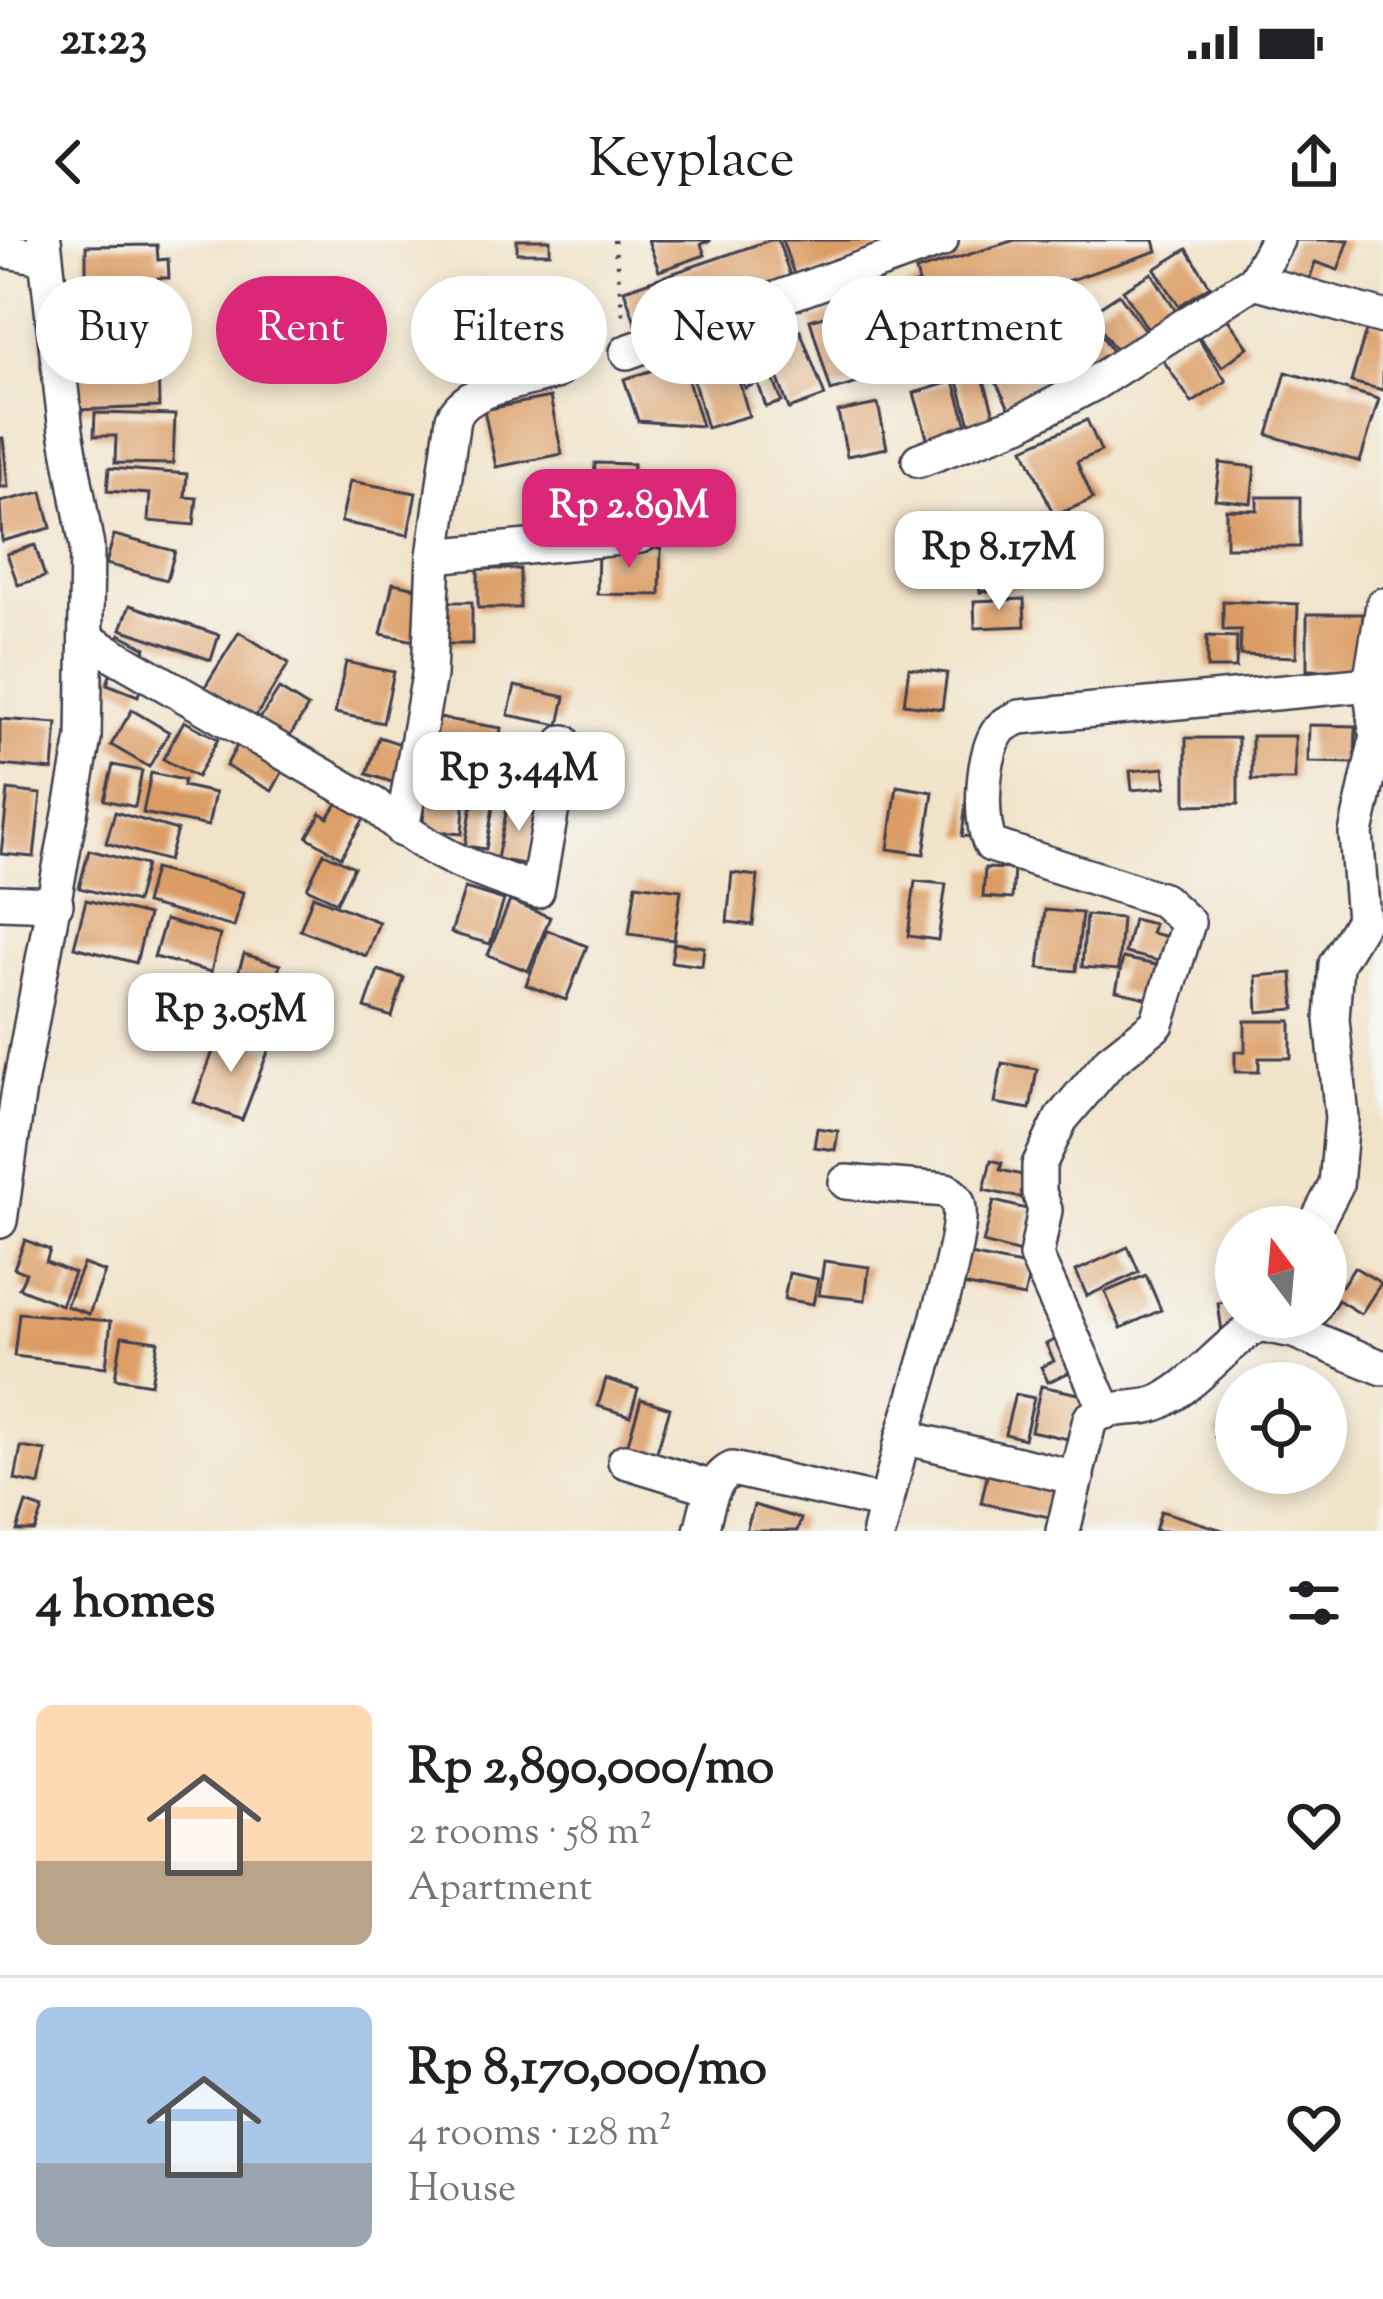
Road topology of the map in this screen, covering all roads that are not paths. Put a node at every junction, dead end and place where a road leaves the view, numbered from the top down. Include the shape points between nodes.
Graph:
1 (941, 240) edge
2 (1277, 240) edge
3 (44, 248) edge
4 (0, 250) edge
5 (1254, 280) junction
6 (1383, 317) edge
7 (627, 352) road end
8 (516, 384) edge
9 (919, 460) dead end
10 (675, 513) dead end
11 (434, 556) junction
12 (1383, 605) edge
13 (86, 638) junction
14 (1370, 684) junction
15 (1380, 737) edge
16 (564, 742) dead end
17 (402, 830) junction
18 (0, 902) edge
19 (56, 904) junction
20 (1372, 905) edge
21 (9, 1094) edge
22 (846, 1182) dead end
23 (1325, 1206) edge
24 (0, 1221) edge
25 (1238, 1338) edge
26 (1313, 1338) edge
27 (1383, 1368) edge
28 (1105, 1409) junction
29 (903, 1437) junction
30 (625, 1461) dead end
31 (1077, 1478) junction
32 (713, 1488) junction
33 (882, 1517) edge
34 (701, 1531) edge
35 (1063, 1531) edge

1 - 7 street
2 - 5 street
3 - 4 street
3 - 13 street via 87,547
5 - 6 street
5 - 9 street via 1094,384
8 - 11 street via 458,407
10 - 11 street via 640,536
11 - 17 street via 429,675
12 - 14 street
13 - 17 street via 375,805
13 - 19 street via 84,738
14 - 15 street
14 - 28 street via 1020,717 992,744 984,818 991,845 1163,900 1188,923 1157,1024 1109,1061 1061,1119 1040,1165 1045,1210 1036,1256
15 - 20 street via 1356,832
16 - 17 street via 537,891 451,861
18 - 19 street
19 - 21 street
20 - 23 street via 1336,964 1332,1019 1342,1118 1336,1185
21 - 24 street
22 - 29 street via 946,1190 960,1210
25 - 28 street via 1160,1403
26 - 27 street
28 - 31 street via 1090,1419
29 - 31 street
29 - 33 street
30 - 32 street
31 - 35 street
32 - 33 street via 732,1469
32 - 34 street

